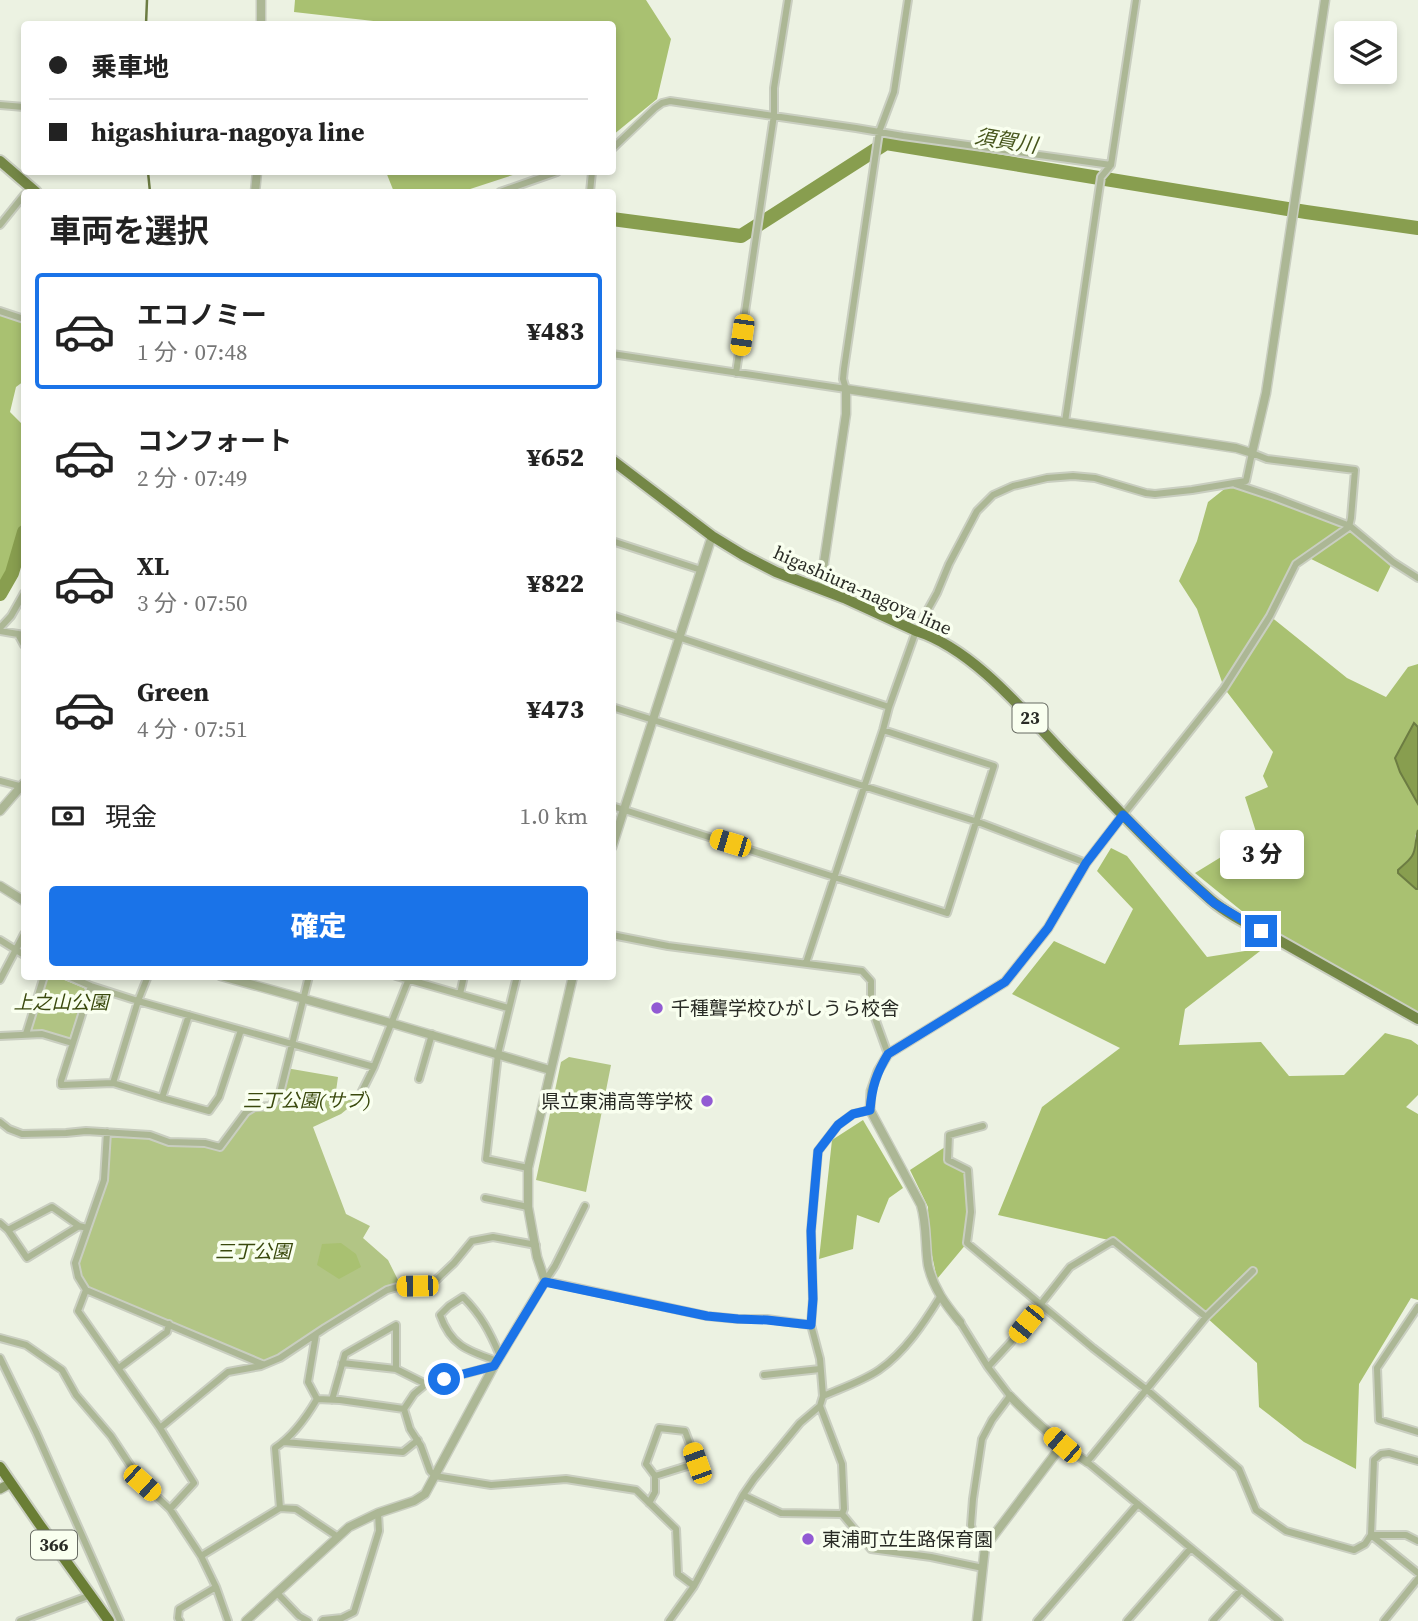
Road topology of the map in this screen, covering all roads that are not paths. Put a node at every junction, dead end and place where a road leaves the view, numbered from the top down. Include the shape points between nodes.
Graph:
1 (261, 0) edge
2 (788, 0) edge
3 (908, 0) edge
4 (1136, 0) edge
5 (1325, 0) edge
6 (261, 21) edge
7 (0, 105) edge
8 (21, 107) edge
9 (774, 115) junction
10 (879, 132) junction
11 (616, 145) edge
12 (0, 162) edge
13 (1111, 164) junction
14 (548, 175) edge
15 (26, 189) edge
16 (508, 189) edge
17 (21, 201) edge
18 (0, 225) edge
19 (0, 311) edge
20 (21, 318) edge
21 (616, 355) edge
22 (736, 373) junction
23 (846, 389) junction
24 (1065, 422) junction
25 (1252, 453) junction
26 (616, 463) edge
27 (1232, 484) junction
28 (1350, 526) junction
29 (712, 537) junction
30 (616, 542) edge
31 (701, 570) junction
32 (1418, 578) edge
33 (820, 589) junction
34 (21, 598) edge
35 (616, 616) edge
36 (0, 630) edge
37 (916, 631) junction
38 (21, 634) edge
39 (680, 636) junction
40 (889, 706) junction
41 (616, 708) edge
42 (653, 720) junction
43 (883, 730) junction
44 (0, 781) edge
45 (21, 786) edge
46 (21, 788) edge
47 (864, 788) junction
48 (616, 807) edge
49 (625, 810) junction
50 (0, 811) edge
51 (1123, 815) junction
52 (978, 822) junction
53 (616, 836) edge
54 (1086, 863) junction
55 (834, 876) junction
56 (0, 886) edge
57 (21, 899) edge
58 (616, 936) edge
59 (0, 940) edge
60 (21, 941) edge
61 (17, 950) junction
62 (21, 953) edge
63 (806, 964) junction
64 (0, 980) edge
65 (43, 980) edge
66 (77, 980) edge
67 (146, 980) edge
68 (235, 980) edge
69 (308, 980) edge
70 (408, 980) edge
71 (415, 980) edge
72 (463, 980) edge
73 (516, 980) edge
74 (572, 980) edge
75 (91, 986) junction
76 (460, 995) junction
77 (303, 999) junction
78 (138, 1001) junction
79 (508, 1008) junction
80 (189, 1015) junction
81 (1418, 1019) edge
82 (391, 1023) junction
83 (241, 1030) junction
84 (26, 1034) junction
85 (432, 1034) junction
86 (0, 1036) edge
87 (72, 1043) junction
88 (291, 1044) junction
89 (498, 1054) junction
90 (888, 1054) junction
91 (374, 1067) junction
92 (550, 1070) junction
93 (419, 1079) dead end
94 (113, 1083) junction
95 (162, 1098) junction
96 (357, 1101) dead end
97 (870, 1110) junction
98 (0, 1122) edge
99 (983, 1126) dead end
100 (107, 1132) junction
101 (528, 1168) junction
102 (485, 1198) dead end
103 (584, 1206) dead end
104 (528, 1207) junction
105 (0, 1223) edge
106 (83, 1227) junction
107 (8, 1230) junction
108 (536, 1245) junction
109 (1252, 1271) dead end
110 (545, 1282) junction
111 (86, 1290) junction
112 (940, 1297) junction
113 (1041, 1305) junction
114 (1418, 1307) edge
115 (1206, 1317) junction
116 (960, 1322) joint
117 (169, 1324) junction
118 (811, 1325) junction
119 (316, 1334) junction
120 (0, 1338) edge
121 (0, 1359) edge
122 (497, 1361) junction
123 (342, 1363) junction
124 (263, 1365) junction
125 (988, 1367) junction
126 (119, 1368) junction
127 (396, 1368) junction
128 (820, 1369) junction
129 (764, 1375) dead end
130 (426, 1384) junction
131 (1146, 1389) junction
132 (823, 1396) junction
133 (1010, 1396) junction
134 (317, 1399) junction
135 (332, 1400) junction
136 (820, 1406) junction
137 (404, 1409) junction
138 (160, 1428) junction
139 (1418, 1432) edge
140 (418, 1440) junction
141 (284, 1442) junction
142 (1062, 1445) junction
143 (1418, 1461) edge
144 (1087, 1462) junction
145 (0, 1467) edge
146 (435, 1476) junction
147 (655, 1476) junction
148 (11, 1483) junction
149 (0, 1489) edge
150 (743, 1495) junction
151 (649, 1503) junction
152 (1138, 1504) junction
153 (280, 1508) junction
154 (170, 1509) junction
155 (377, 1513) junction
156 (842, 1514) junction
157 (1371, 1535) junction
158 (338, 1537) junction
159 (1418, 1541) edge
160 (985, 1547) junction
161 (1191, 1548) junction
162 (201, 1556) junction
163 (983, 1568) junction
164 (1418, 1576) edge
165 (694, 1586) junction
166 (215, 1587) junction
167 (1241, 1590) junction
168 (277, 1593) junction
169 (91, 1595) junction
170 (20, 1621) edge
171 (110, 1621) edge
172 (120, 1621) edge
173 (180, 1621) edge
174 (228, 1621) edge
175 (246, 1621) edge
176 (308, 1621) edge
177 (322, 1621) edge
178 (669, 1621) edge
179 (977, 1621) edge
180 (1037, 1621) edge
181 (1127, 1621) edge
182 (1213, 1621) edge
183 (1279, 1621) edge
184 (1384, 1621) edge

1 - 6 street
2 - 9 street
3 - 10 street via 894,92
4 - 13 street
5 - 25 street via 1266,393
7 - 8 street
9 - 10 street
9 - 11 street via 670,100
9 - 22 street
10 - 13 street
10 - 23 street via 844,369
12 - 15 main road
13 - 24 street via 1101,177
14 - 16 street
17 - 18 street
19 - 20 street
21 - 22 street
22 - 23 street
23 - 24 street
23 - 33 street
24 - 25 street
25 - 27 street via 1246,481
25 - 28 street via 1355,470
26 - 29 main road, higashiura-nagoya line / 23
27 - 28 street
27 - 37 street via 1155,494 1073,476 1046,478 993,495 977,511
28 - 32 street
28 - 51 street via 1296,564 1270,616 1224,688
29 - 31 street
29 - 33 main road, higashiura-nagoya line / 23 via 776,572
30 - 31 street
31 - 39 street
33 - 37 main road, higashiura-nagoya line / 23
34 - 36 street
35 - 39 street
36 - 38 street
37 - 40 street
37 - 51 main road, higashiura-nagoya line / 23 via 958,652 989,677
39 - 40 street
39 - 42 street
40 - 43 street
41 - 42 street
42 - 47 street
42 - 49 street
43 - 47 street
43 - 52 street via 994,766
44 - 45 street
46 - 50 street
47 - 52 street
47 - 55 street
48 - 49 street
49 - 53 street
49 - 55 street
51 - 54 street
51 - 81 main road, higashiura-nagoya line / 23 via 1214,903
52 - 54 street
52 - 55 street via 947,913
54 - 90 street via 1048,928 1005,982
55 - 63 street
56 - 57 street
58 - 63 street
59 - 61 street
60 - 61 street
61 - 62 street
61 - 64 street
63 - 90 street via 862,971 871,981 871,1007
65 - 84 street
66 - 75 street
67 - 78 street
68 - 77 street
69 - 77 street
70 - 82 street
71 - 76 street
72 - 76 street
73 - 79 street
74 - 92 street
75 - 78 street
75 - 87 street
76 - 79 street
77 - 82 street
77 - 88 street
78 - 80 street
78 - 94 street
79 - 89 street
80 - 83 street
80 - 95 street
82 - 85 street
82 - 91 street
83 - 88 street
83 - 95 street via 219,1097 209,1111
84 - 86 street
84 - 87 street
85 - 89 street
85 - 93 street
87 - 94 street via 61,1085
88 - 91 street
88 - 100 street via 279,1097 270,1106 246,1112 220,1147
89 - 92 street
89 - 101 street via 486,1159
90 - 97 street via 877,1071
91 - 96 street
92 - 101 street
94 - 95 street
97 - 112 street via 922,1205 929,1268
97 - 118 street via 853,1114 838,1125 818,1151 811,1231
98 - 100 street via 22,1134
99 - 113 street via 949,1135 948,1160 968,1170 971,1212 967,1242
100 - 106 street via 104,1180
101 - 104 street
102 - 104 street
103 - 110 street
104 - 108 street
105 - 107 street
106 - 107 street via 52,1207
106 - 107 street via 27,1258
106 - 111 street via 75,1262
108 - 110 street
108 - 119 street via 493,1237 472,1241 436,1280 387,1290
109 - 115 street
110 - 118 street via 707,1316
110 - 122 street
111 - 117 street
111 - 126 street via 78,1311
112 - 116 street
112 - 132 street via 892,1360 871,1375
113 - 115 street via 1070,1267 1113,1241
113 - 125 street
113 - 131 street
114 - 139 street via 1377,1368 1379,1420
115 - 131 street
116 - 125 street
117 - 124 street
117 - 126 street via 167,1332
118 - 128 street
119 - 124 street
119 - 134 street via 308,1382
120 - 154 street via 26,1345 62,1370 142,1483
121 - 172 street
122 - 122 street via 487,1326 463,1297 440,1315 445,1330 457,1343
122 - 130 street
122 - 146 street
123 - 127 street
123 - 127 street via 345,1354 396,1325
123 - 135 street
124 - 138 street via 228,1372
125 - 133 street
126 - 138 street
127 - 130 street
128 - 129 street
128 - 132 street
130 - 137 street
131 - 144 street
131 - 157 street via 1240,1469 1256,1510 1281,1529 1354,1550
132 - 136 street
133 - 142 street
133 - 160 street via 982,1439 971,1525 975,1540
134 - 135 street
134 - 141 street
135 - 137 street
136 - 150 street via 800,1423
136 - 156 street via 842,1464
137 - 140 street
138 - 154 street via 194,1483
140 - 141 street via 403,1452
140 - 146 street
141 - 153 street via 275,1448
142 - 144 street
142 - 160 street
143 - 157 street via 1388,1453 1374,1460
144 - 152 street
145 - 148 highway, 366
146 - 151 street via 491,1485 566,1479 636,1490
146 - 155 street via 425,1494 414,1502
147 - 147 street via 697,1463 685,1430 659,1428 646,1464
147 - 151 street
148 - 149 main road
148 - 169 highway, 366
150 - 156 street via 781,1513
150 - 165 street
151 - 165 street via 676,1529 678,1574
152 - 161 street
152 - 180 street
153 - 158 street via 296,1509
153 - 162 street
154 - 162 street
155 - 158 street
155 - 177 street via 379,1531 354,1612
156 - 163 street via 870,1549
157 - 159 street via 1406,1535
157 - 164 street
158 - 168 street
160 - 163 street
161 - 167 street
161 - 181 street
162 - 166 street
163 - 179 street
164 - 184 street
165 - 178 street
166 - 173 street via 179,1609
166 - 174 street
167 - 182 street
167 - 183 street
168 - 175 street
168 - 176 street
169 - 170 street
169 - 171 highway, 366

